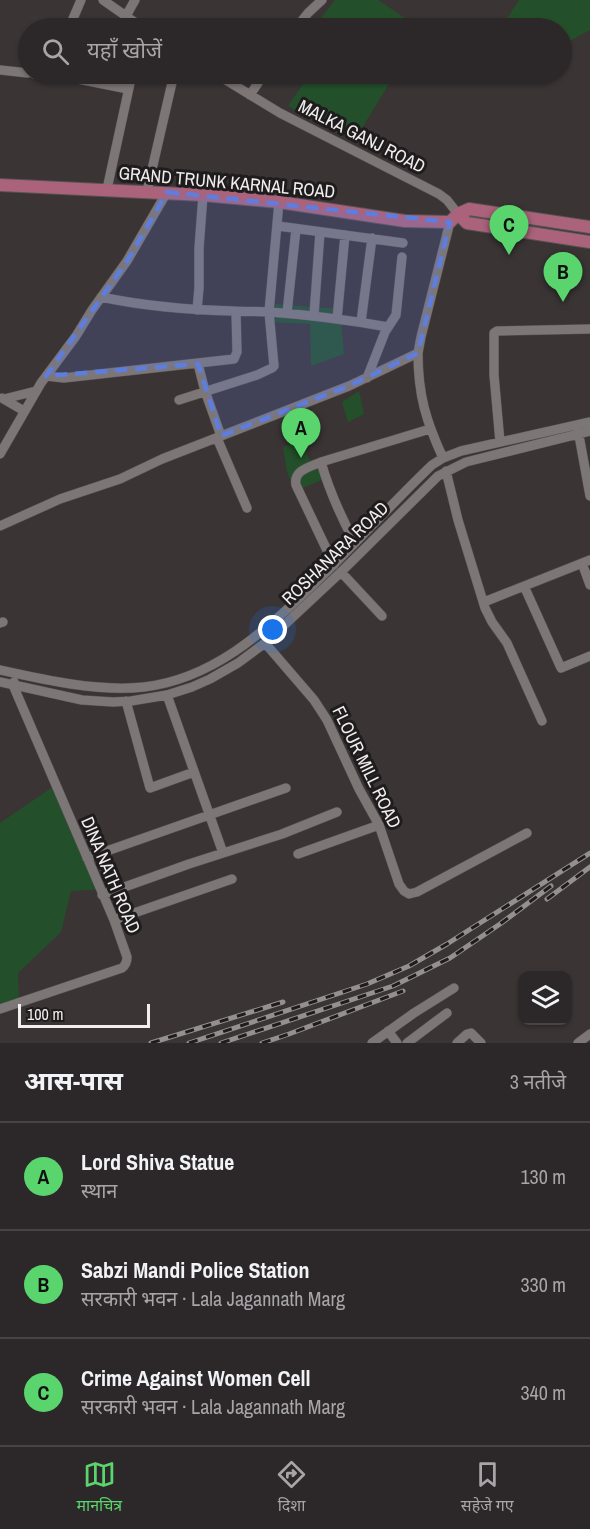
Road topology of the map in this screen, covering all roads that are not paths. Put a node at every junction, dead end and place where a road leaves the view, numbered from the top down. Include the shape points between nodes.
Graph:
1 (81, 0) edge
2 (103, 0) edge
3 (135, 0) edge
4 (322, 0) edge
5 (126, 16) junction
6 (73, 18) edge
7 (129, 18) edge
8 (304, 18) edge
9 (0, 70) edge
10 (18, 72) edge
11 (105, 84) edge
12 (129, 84) edge
13 (172, 84) edge
14 (232, 84) edge
15 (257, 84) edge
16 (128, 89) junction
17 (250, 95) junction
18 (0, 185) edge
19 (107, 189) junction
20 (147, 191) junction
21 (167, 192) junction
22 (203, 195) junction
23 (279, 202) junction
24 (454, 218) junction
25 (278, 226) junction
26 (590, 227) edge
27 (296, 229) junction
28 (320, 232) junction
29 (345, 235) junction
30 (372, 238) junction
31 (590, 242) edge
32 (403, 243) dead end
33 (402, 257) dead end
34 (101, 297) junction
35 (197, 310) junction
36 (236, 312) junction
37 (269, 312) junction
38 (287, 313) junction
39 (314, 315) junction
40 (337, 319) junction
41 (361, 322) junction
42 (388, 327) junction
43 (590, 329) edge
44 (418, 353) junction
45 (198, 364) junction
46 (46, 376) junction
47 (367, 378) junction
48 (205, 391) junction
49 (36, 392) junction
50 (2, 398) edge
51 (179, 399) dead end
52 (24, 411) junction
53 (590, 423) edge
54 (430, 429) junction
55 (578, 430) junction
56 (590, 431) edge
57 (219, 437) junction
58 (500, 442) junction
59 (0, 454) edge
60 (443, 458) junction
61 (321, 462) junction
62 (446, 471) junction
63 (590, 496) edge
64 (247, 508) dead end
65 (0, 526) edge
66 (355, 543) junction
67 (586, 562) edge
68 (338, 568) junction
69 (590, 585) edge
70 (524, 586) junction
71 (484, 602) junction
72 (382, 616) dead end
73 (265, 643) junction
74 (590, 656) edge
75 (0, 670) edge
76 (16, 674) junction
77 (0, 682) edge
78 (13, 685) junction
79 (167, 694) junction
80 (126, 701) junction
81 (542, 721) dead end
82 (194, 771) junction
83 (286, 788) dead end
84 (338, 812) dead end
85 (209, 814) junction
86 (379, 825) junction
87 (527, 833) dead end
88 (224, 853) junction
89 (298, 854) dead end
90 (87, 858) junction
91 (232, 879) dead end
92 (102, 895) junction
93 (114, 920) junction
94 (454, 988) dead end
95 (0, 1010) edge
96 (447, 1013) dead end
97 (388, 1031) junction
98 (590, 1034) edge
99 (372, 1043) edge
100 (397, 1043) edge
101 (407, 1043) edge
102 (457, 1043) edge
103 (481, 1043) edge
104 (578, 1043) edge

1 - 6 street
2 - 5 street
3 - 5 street
4 - 8 street
5 - 7 street
9 - 10 street
11 - 16 street
12 - 16 street
13 - 20 street
14 - 17 street, MALKA GANJ ROAD
15 - 17 street
16 - 19 street
17 - 24 street, MALKA GANJ ROAD via 439,194 447,200
18 - 19 main road, GRAND TRUNK KARNAL ROAD
19 - 20 main road, GRAND TRUNK KARNAL ROAD
20 - 21 main road, GRAND TRUNK KARNAL ROAD
21 - 22 main road, GRAND TRUNK KARNAL ROAD
21 - 34 street
22 - 23 main road, GRAND TRUNK KARNAL ROAD
22 - 35 street
23 - 24 main road, GRAND TRUNK KARNAL ROAD via 429,223
23 - 25 street
24 - 26 main road, GRAND TRUNK KARNAL ROAD via 469,209
24 - 31 main road
24 - 44 street
25 - 27 street
25 - 37 street
27 - 28 street
27 - 38 street
28 - 29 street
28 - 39 street
29 - 30 street
29 - 40 street
30 - 32 street
30 - 41 street
33 - 42 street via 396,315
34 - 35 street
34 - 46 street
35 - 36 street
36 - 37 street
36 - 45 street via 236,357
37 - 38 street
37 - 48 street via 274,366
38 - 39 street
39 - 40 street
40 - 41 street
41 - 42 street
42 - 47 street
43 - 58 street via 494,333
44 - 47 street
44 - 54 street via 421,393
45 - 46 street via 64,378
45 - 48 street
46 - 49 street
47 - 57 street
48 - 51 street
48 - 57 street
49 - 50 street
49 - 52 street
50 - 52 street
52 - 59 street
53 - 55 street, ROSHANARA ROAD
54 - 60 street
54 - 61 street
55 - 56 street, ROSHANARA ROAD
55 - 58 street, ROSHANARA ROAD
55 - 62 street, ROSHANARA ROAD
55 - 63 street
57 - 64 street
57 - 65 street
58 - 60 street, ROSHANARA ROAD
60 - 66 street, ROSHANARA ROAD
61 - 66 street
61 - 68 street via 297,474 295,480
62 - 68 street, ROSHANARA ROAD
62 - 71 street
66 - 68 street, ROSHANARA ROAD
67 - 69 street
67 - 70 street
68 - 72 street
68 - 73 street, ROSHANARA ROAD
68 - 76 street, ROSHANARA ROAD via 258,635 228,656 182,678 145,687 107,688
70 - 71 street
70 - 74 street via 561,668
71 - 81 street
73 - 79 street, ROSHANARA ROAD via 210,679
73 - 86 street, FLOUR MILL ROAD via 320,709
75 - 76 street, ROSHANARA ROAD
76 - 78 street
77 - 78 street, ROSHANARA ROAD
78 - 80 street, ROSHANARA ROAD via 89,701
78 - 90 street, DINA NATH ROAD
79 - 80 street, ROSHANARA ROAD
79 - 82 street
80 - 82 street via 150,788
82 - 85 street
83 - 85 street
84 - 88 street
85 - 88 street
85 - 90 street
86 - 87 street, FLOUR MILL ROAD via 399,884 409,894
86 - 89 street
88 - 92 street
90 - 92 street, DINA NATH ROAD
91 - 93 street
92 - 93 street, DINA NATH ROAD
93 - 95 street, DINA NATH ROAD via 127,957 125,966
94 - 97 street
96 - 101 street
97 - 99 street
97 - 100 street
98 - 104 street
102 - 103 street via 471,1033

